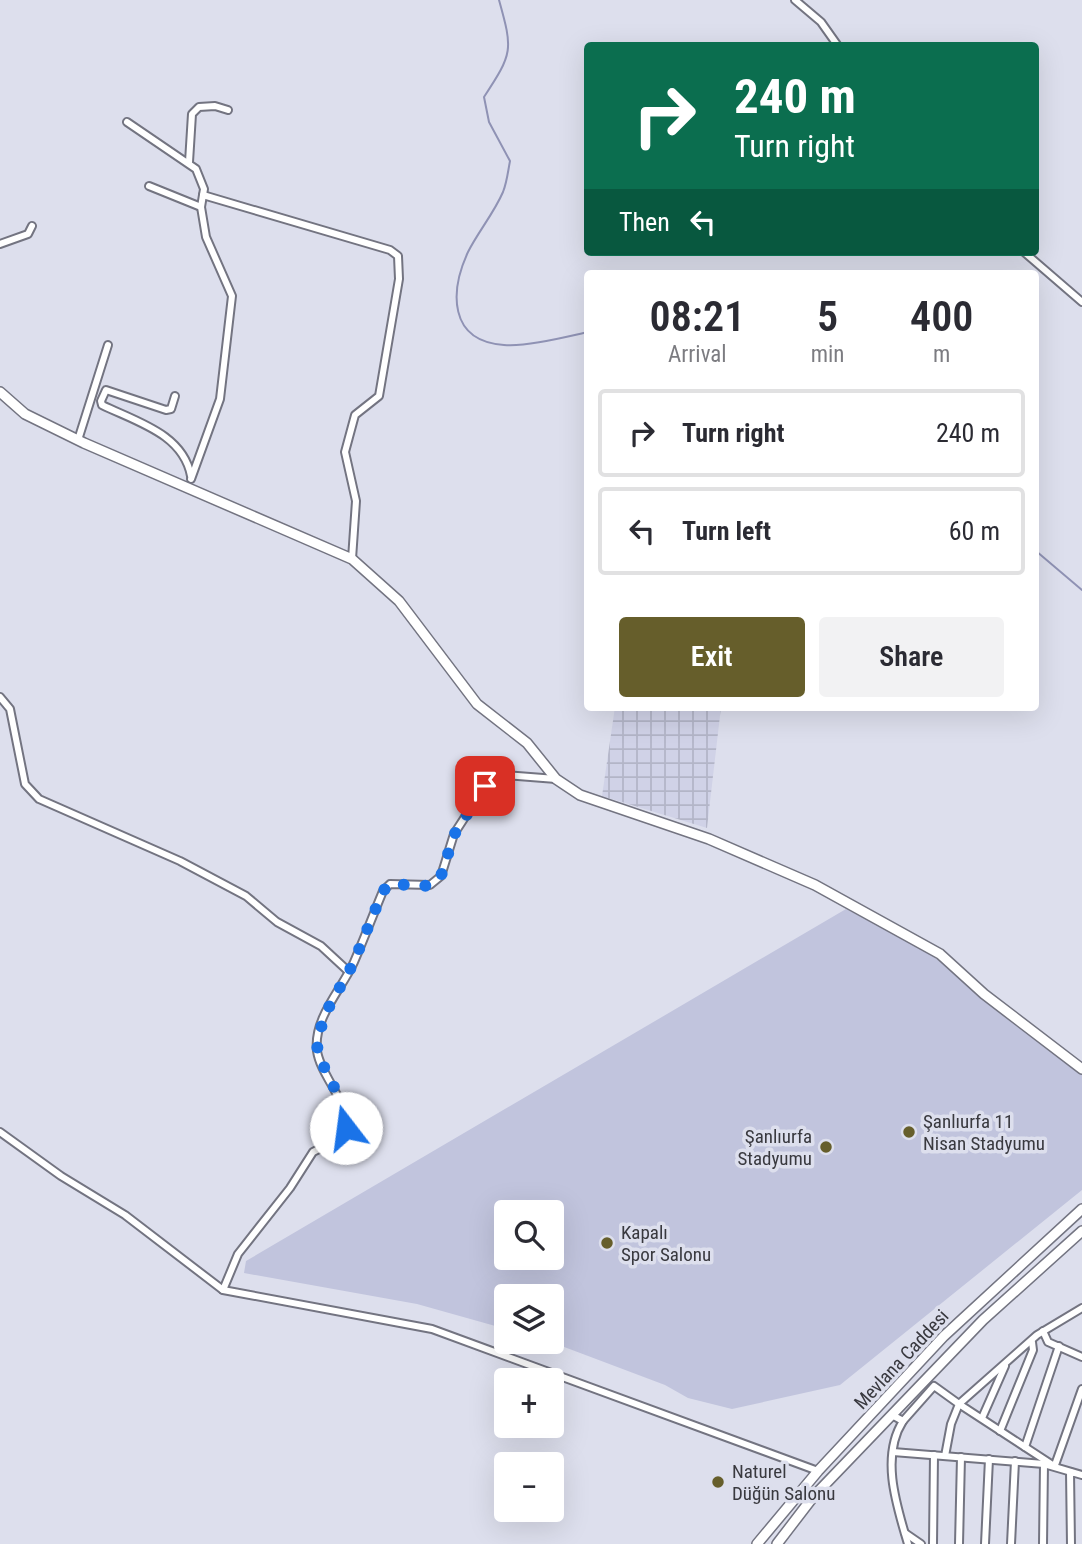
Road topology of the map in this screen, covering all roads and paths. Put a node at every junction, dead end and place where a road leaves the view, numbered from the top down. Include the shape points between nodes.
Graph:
1 (795, 0) edge
2 (835, 42) edge
3 (228, 110) dead end
4 (127, 122) dead end
5 (189, 162) junction
6 (149, 186) dead end
7 (204, 195) junction
8 (201, 208) junction
9 (32, 226) dead end
10 (0, 244) edge
11 (1029, 256) edge
12 (1082, 302) edge
13 (107, 345) dead end
14 (0, 392) edge
15 (175, 396) dead end
16 (78, 440) junction
17 (191, 484) junction
18 (352, 559) junction
19 (0, 697) edge
20 (556, 779) junction
21 (348, 971) junction
22 (1082, 1069) edge
23 (0, 1132) edge
24 (1082, 1209) edge
25 (1082, 1231) edge
26 (223, 1290) junction
27 (1082, 1308) edge
28 (1042, 1331) junction
29 (1032, 1342) junction
30 (1059, 1346) junction
31 (1082, 1357) edge
32 (1006, 1363) junction
33 (1082, 1389) edge
34 (959, 1404) junction
35 (892, 1415) junction
36 (982, 1418) junction
37 (904, 1421) junction
38 (1000, 1431) junction
39 (1025, 1447) junction
40 (893, 1452) junction
41 (934, 1455) junction
42 (945, 1456) junction
43 (961, 1457) junction
44 (989, 1459) junction
45 (1015, 1461) junction
46 (1044, 1464) junction
47 (1054, 1465) junction
48 (818, 1471) junction
49 (1070, 1472) junction
50 (1082, 1475) edge
51 (904, 1532) junction
52 (757, 1544) edge
53 (776, 1544) edge
54 (908, 1544) edge
55 (921, 1544) edge
56 (933, 1544) edge
57 (958, 1544) edge
58 (985, 1544) edge
59 (1011, 1544) edge
60 (1043, 1544) edge
61 (1071, 1544) edge

1 - 2 street via 821,22
3 - 5 street via 199,107 192,114
4 - 5 street
5 - 7 street
6 - 8 street
7 - 8 street
7 - 18 street via 398,256 399,279 379,396 355,415 345,452 356,501
8 - 17 street via 206,237 233,306 220,399
9 - 10 street via 21,237
11 - 12 street
13 - 16 street
14 - 16 street via 25,414
15 - 17 street via 171,409 166,410 106,390 101,401 174,441 189,466
16 - 17 street
17 - 18 street
18 - 20 street via 400,601 477,704 527,743
19 - 21 street via 10,709 25,784 39,799 180,861 246,896 277,922 321,946
20 - 21 street via 505,775 485,786 454,835 441,876 430,886 390,884 383,891
20 - 22 street via 580,795 716,842 815,885 940,954
21 - 26 street via 325,1014 317,1053 337,1093 346,1128 343,1137 313,1152 239,1254
23 - 26 street via 125,1215
24 - 48 street, Mevlana Caddesi via 944,1336
25 - 35 street via 983,1320
26 - 48 street via 432,1329
27 - 28 street
28 - 29 street
28 - 30 street via 1048,1342
29 - 32 street
29 - 38 street via 1033,1350
30 - 31 street
30 - 39 street
32 - 34 street
32 - 36 street
33 - 47 street
34 - 36 street
34 - 37 street via 934,1387
34 - 42 street
35 - 37 street
35 - 53 street via 813,1497
36 - 38 street
37 - 40 street
38 - 39 street
39 - 47 street
40 - 41 street
40 - 51 street via 892,1481
41 - 42 street
41 - 56 street
42 - 43 street
43 - 44 street
43 - 57 street
44 - 45 street
44 - 58 street
45 - 46 street
45 - 59 street
46 - 47 street
46 - 60 street
47 - 49 street
48 - 52 street, Mevlana Caddesi
49 - 50 street
49 - 61 street
51 - 54 street
51 - 55 street

